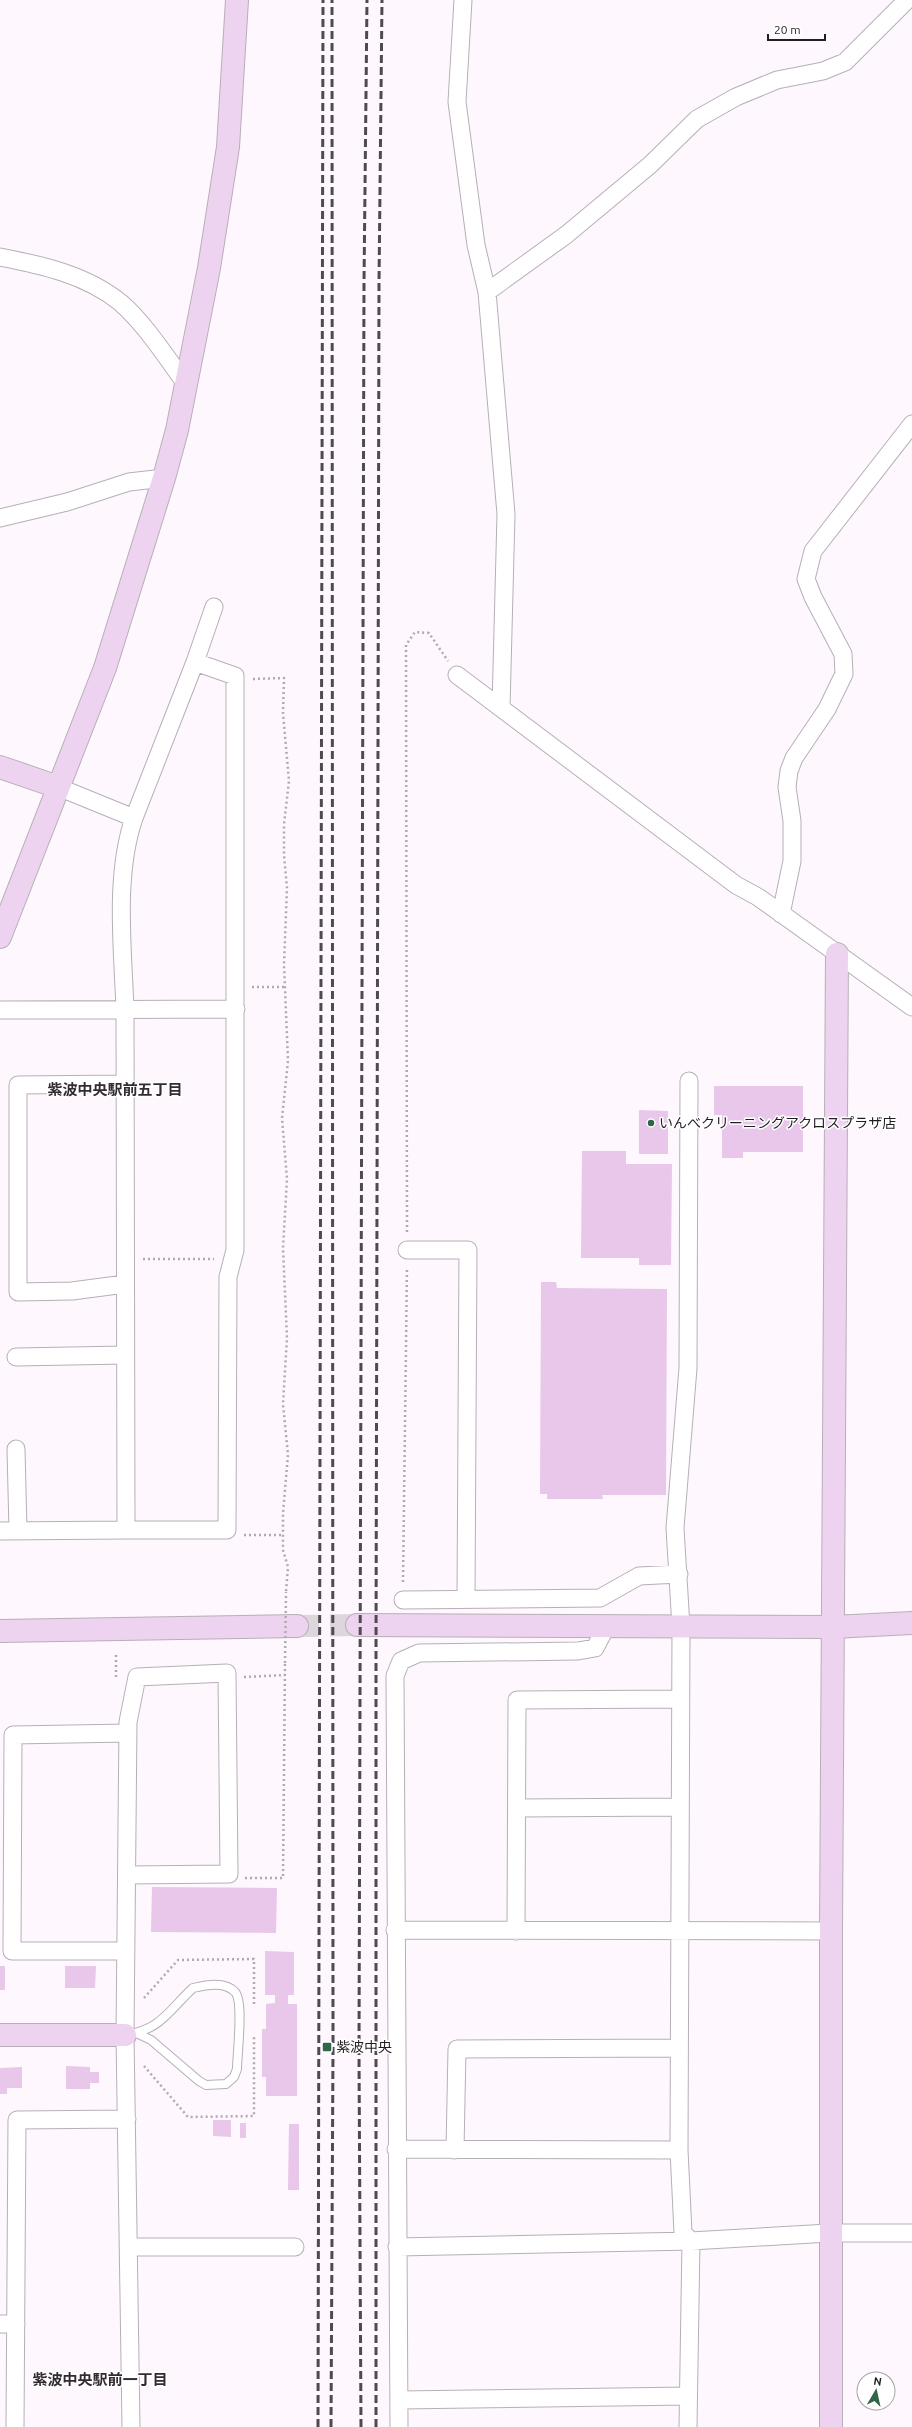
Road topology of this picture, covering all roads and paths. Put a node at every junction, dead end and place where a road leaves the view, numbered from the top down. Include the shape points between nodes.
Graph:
1 (237, 0) edge
2 (463, 0) edge
3 (907, 0) edge
4 (1, 258) edge
5 (487, 292) junction
6 (186, 384) junction
7 (912, 424) edge
8 (164, 478) junction
9 (0, 518) edge
10 (214, 607) dead end
11 (195, 662) junction
12 (457, 675) joint
13 (235, 680) junction
14 (501, 708) junction
15 (0, 767) edge
16 (58, 787) junction
17 (134, 818) junction
18 (781, 914) junction
19 (0, 936) edge
20 (837, 954) junction
21 (236, 987) junction
22 (284, 987) junction
23 (912, 1007) edge
24 (236, 1009) junction
25 (0, 1010) edge
26 (125, 1010) junction
27 (689, 1081) dead end
28 (125, 1084) junction
29 (407, 1250) junction
30 (138, 1259) dead end
31 (232, 1260) junction
32 (125, 1284) junction
33 (125, 1355) junction
34 (16, 1357) dead end
35 (16, 1449) dead end
36 (126, 1530) junction
37 (227, 1530) junction
38 (0, 1531) edge
39 (18, 1531) junction
40 (283, 1535) junction
41 (678, 1574) junction
42 (466, 1599) junction
43 (403, 1600) joint
44 (912, 1623) edge
45 (357, 1625) tunnel mouth
46 (297, 1626) tunnel mouth
47 (606, 1627) junction
48 (680, 1627) junction
49 (833, 1627) junction
50 (0, 1631) edge
51 (116, 1653) dead end
52 (285, 1675) junction
53 (116, 1677) dead end
54 (227, 1678) junction
55 (680, 1699) junction
56 (128, 1733) junction
57 (679, 1807) junction
58 (516, 1808) junction
59 (229, 1874) junction
60 (127, 1875) junction
61 (395, 1930) junction
62 (516, 1931) junction
63 (680, 1931) junction
64 (831, 1931) junction
65 (126, 1951) junction
66 (138, 2004) dead end
67 (254, 2006) dead end
68 (254, 2030) dead end
69 (131, 2034) junction
70 (0, 2035) edge
71 (679, 2048) junction
72 (141, 2062) dead end
73 (127, 2119) junction
74 (396, 2149) junction
75 (455, 2150) junction
76 (679, 2150) junction
77 (830, 2233) junction
78 (912, 2233) edge
79 (691, 2241) junction
80 (295, 2247) dead end
81 (397, 2247) junction
82 (129, 2248) junction
83 (8, 2324) edge
84 (688, 2396) junction
85 (399, 2400) junction
86 (15, 2427) edge
87 (130, 2427) edge
88 (399, 2427) edge
89 (688, 2427) edge
90 (831, 2427) edge

1 - 6 street via 228,147 209,268
2 - 5 street via 457,102 476,245
3 - 5 street via 845,62 823,71 777,80 736,97 697,118 650,165 566,235
4 - 6 street via 56,269 102,290 121,304 144,329
5 - 14 street via 506,514
6 - 8 street
7 - 18 street via 813,551 806,579 843,654 844,674 827,709 794,758 789,771 787,787 792,821 792,861
8 - 9 street via 129,482 67,502
8 - 16 street via 105,668
10 - 11 street
11 - 13 street via 235,676
11 - 17 street
12 - 14 street
12 - 29 path via 428,634 415,632 406,645
13 - 21 street
13 - 22 path via 284,678 283,713 289,781 284,824 287,888
14 - 18 street via 736,885
15 - 16 street
16 - 17 street
16 - 19 street
17 - 26 street via 124,874 122,930
18 - 20 street
20 - 23 street
20 - 49 street
21 - 22 path
21 - 24 street
22 - 40 path via 288,1061 282,1118 287,1185 283,1248 287,1338 283,1404 288,1455
24 - 26 street
24 - 31 street via 235,1250
25 - 26 street
26 - 28 street
27 - 41 street via 688,1368 675,1528
28 - 32 street
28 - 32 street via 18,1085 18,1292 72,1291
29 - 42 street via 468,1250
29 - 43 path
30 - 31 path
31 - 37 street via 228,1277
32 - 33 street
33 - 34 street
33 - 36 street
35 - 39 street
36 - 37 street
36 - 39 street
37 - 40 path via 238,1535
38 - 39 street
40 - 52 path, bridge via 283,1550 288,1567
41 - 42 street via 639,1576 600,1598
41 - 48 street
42 - 43 street
44 - 49 street
45 - 47 street
46 - 50 street
47 - 48 street
47 - 61 street via 595,1648 578,1652 419,1653 401,1661 395,1676
48 - 49 street
48 - 55 street
49 - 64 street
51 - 53 path
52 - 54 path
52 - 59 path via 283,1878 239,1878
54 - 56 street via 227,1673 137,1677
54 - 59 street
55 - 57 street
55 - 58 street via 517,1700
56 - 60 street
56 - 65 street via 13,1735 12,1951
57 - 58 street
57 - 63 street
58 - 62 street
59 - 60 street
60 - 65 street
61 - 62 street
61 - 74 street
62 - 63 street
63 - 64 street
63 - 71 street
64 - 77 street
65 - 69 street
66 - 67 path via 178,1960 254,1959
68 - 72 path via 254,2116 188,2117
69 - 69 lane via 149,2030 193,1988 221,1985 237,1993 237,2069 234,2077 226,2084 206,2085 150,2040
69 - 70 street
69 - 73 street
71 - 75 street via 457,2049
71 - 76 street
73 - 82 street
73 - 83 street via 17,2120
74 - 75 street
74 - 81 street
75 - 76 street
76 - 79 street via 683,2233
77 - 78 street
77 - 79 street
77 - 90 street
79 - 81 street
79 - 84 street
80 - 82 street
81 - 85 street
82 - 87 street
83 - 86 street
84 - 85 street
84 - 89 street
85 - 88 street

